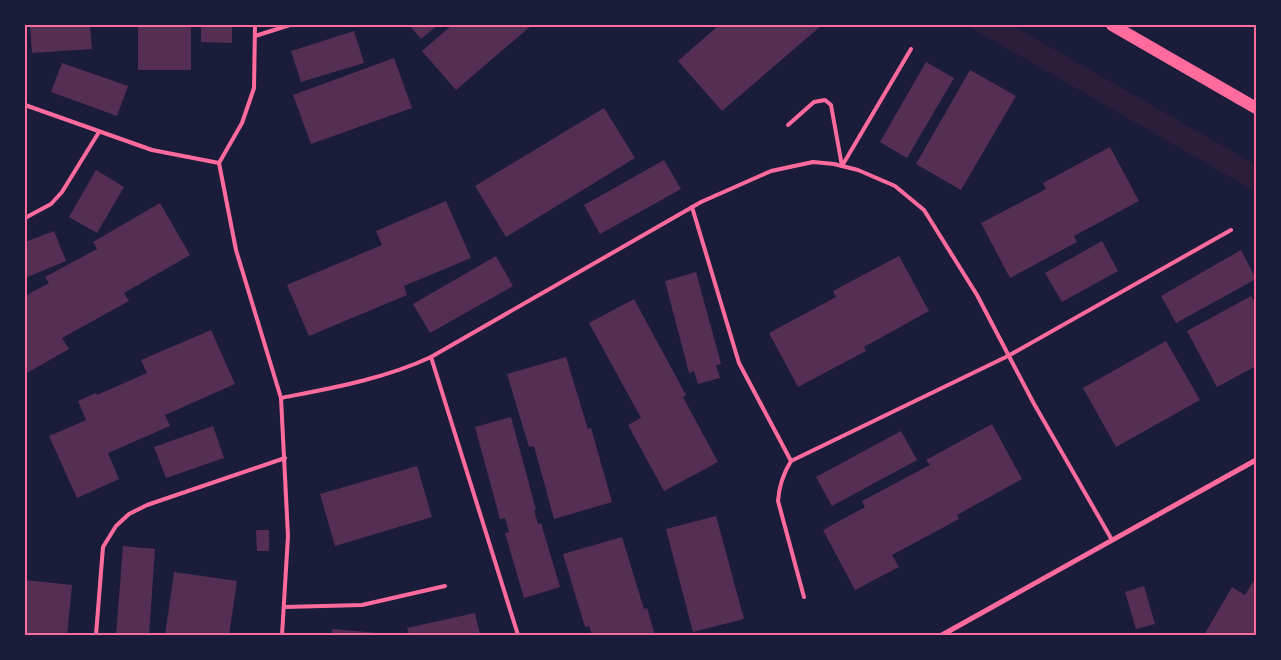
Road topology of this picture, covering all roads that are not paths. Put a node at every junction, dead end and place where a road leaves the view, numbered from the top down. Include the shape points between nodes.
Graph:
1 (255, 25) edge
2 (290, 25) edge
3 (1112, 25) edge
4 (254, 36) junction
5 (911, 49) dead end
6 (25, 105) edge
7 (1256, 108) edge
8 (788, 125) dead end
9 (99, 132) junction
10 (219, 163) junction
11 (842, 166) junction
12 (692, 207) junction
13 (25, 218) edge
14 (1231, 230) dead end
15 (1008, 356) junction
16 (431, 358) junction
17 (281, 398) junction
18 (285, 458) junction
19 (1256, 460) edge
20 (791, 461) junction
21 (1112, 540) junction
22 (445, 586) dead end
23 (804, 597) dead end
24 (284, 607) junction
25 (96, 635) edge
26 (282, 635) edge
27 (518, 635) edge
28 (942, 635) edge

1 - 4 lane
2 - 4 lane
3 - 7 main road
4 - 10 lane via 254,88 242,123
5 - 11 lane
6 - 9 lane
8 - 11 lane via 814,102 824,100 831,105
9 - 10 lane via 152,150
9 - 13 lane via 62,192 51,204
10 - 17 lane via 236,250
11 - 12 lane via 813,162 780,168
11 - 15 lane via 895,186 924,210 977,296
12 - 16 lane
12 - 20 lane via 739,363
14 - 15 lane
15 - 20 lane
15 - 21 lane
16 - 17 lane via 362,382
16 - 27 lane
17 - 18 lane
18 - 24 lane via 288,536
18 - 25 lane via 147,505 129,514 116,526 103,547
19 - 21 street
20 - 23 lane via 779,487 778,501
21 - 28 street
22 - 24 lane via 362,605
24 - 26 lane

